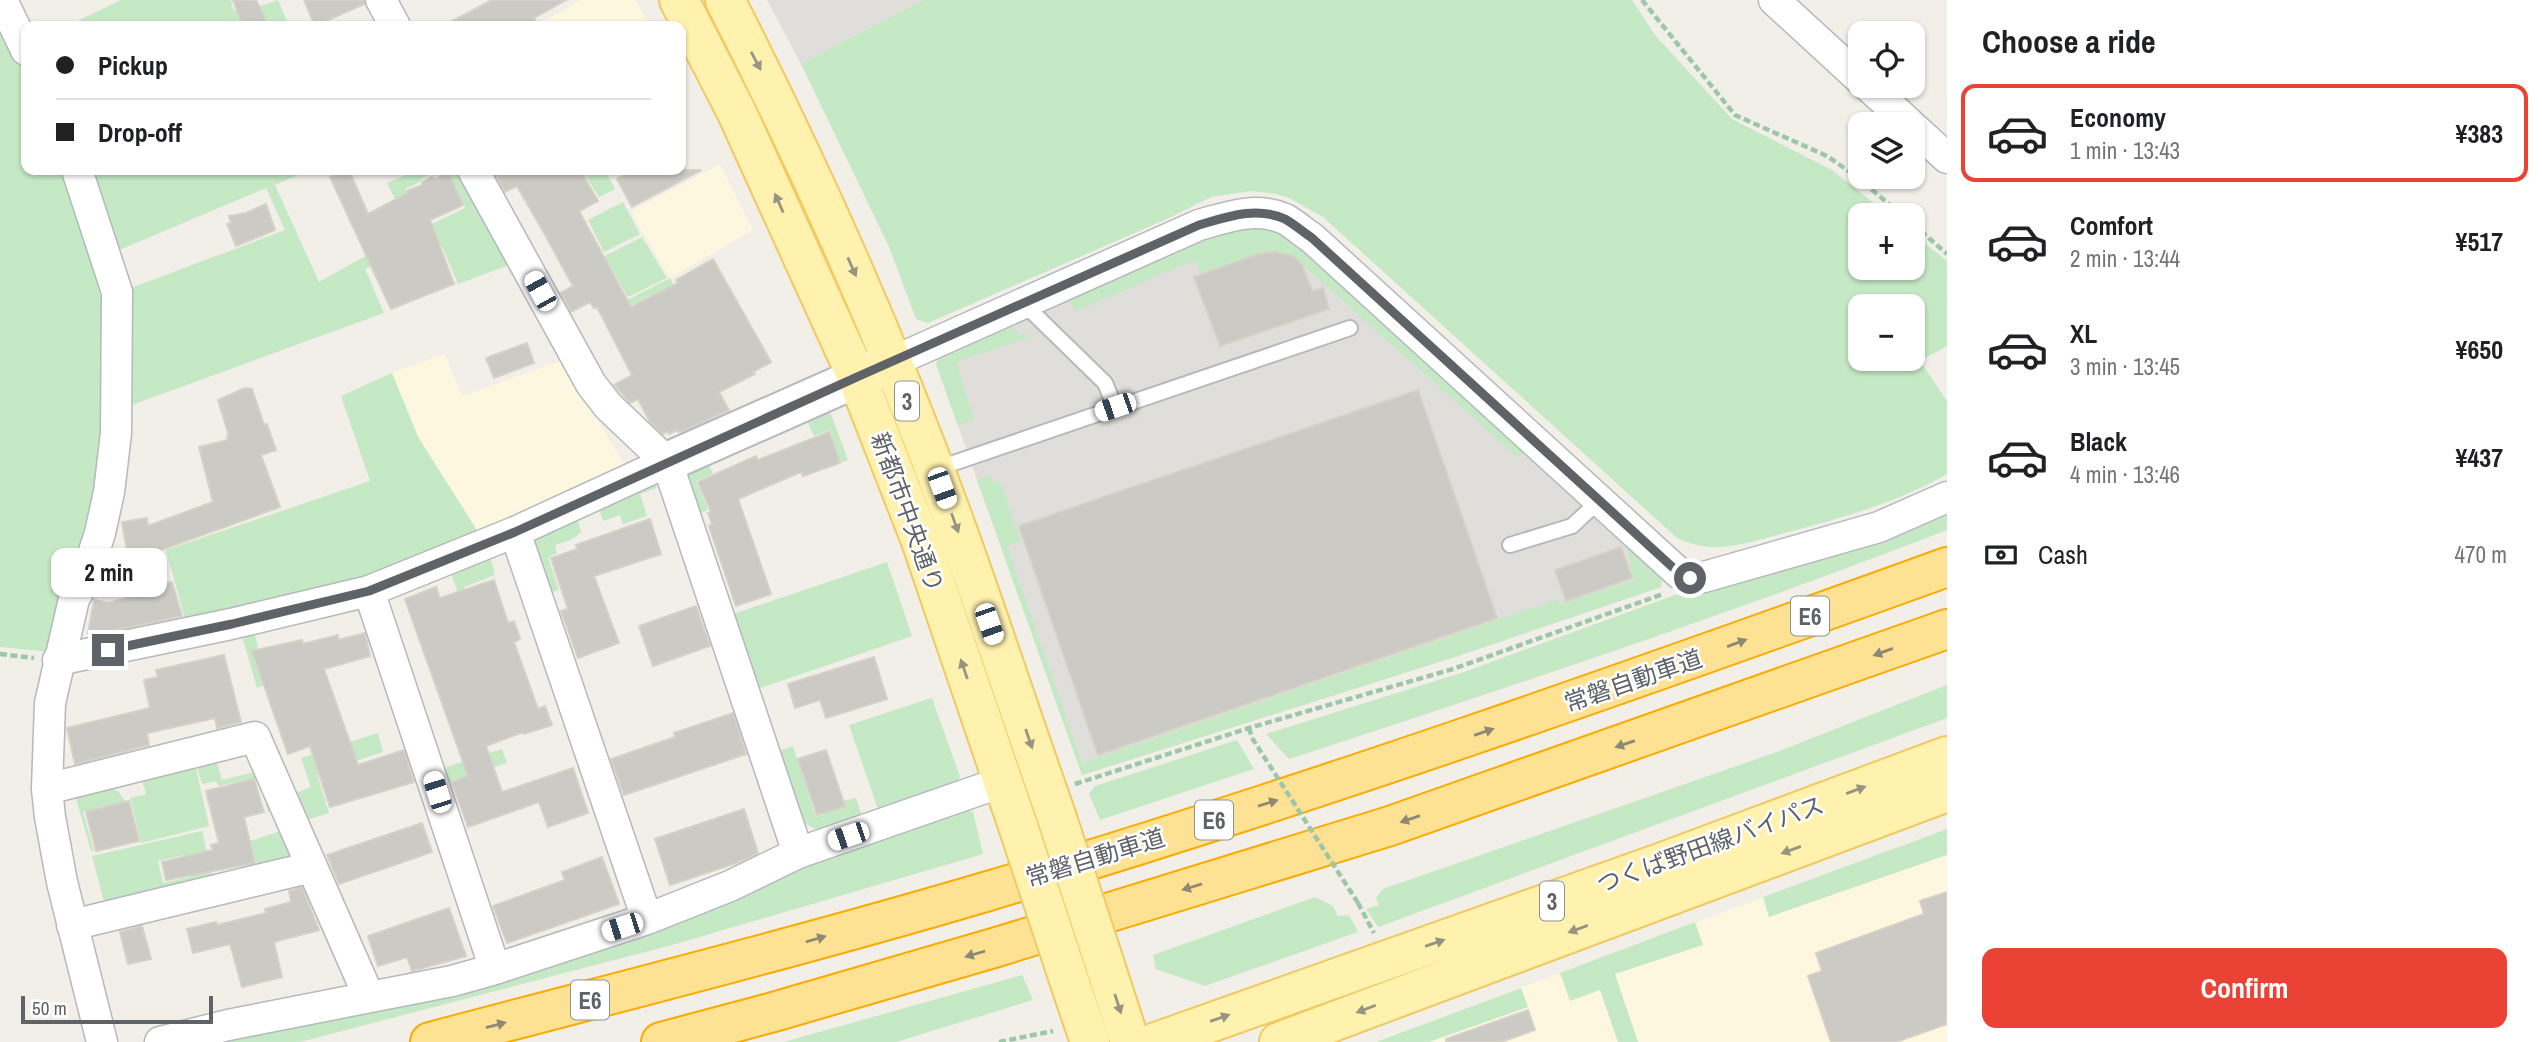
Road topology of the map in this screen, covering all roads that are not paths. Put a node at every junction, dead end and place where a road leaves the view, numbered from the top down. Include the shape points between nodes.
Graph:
1 (2, 0) edge
2 (381, 0) edge
3 (679, 0) edge
4 (725, 0) edge
5 (1774, 0) edge
6 (392, 21) edge
7 (21, 40) edge
8 (1848, 68) edge
9 (1881, 98) edge
10 (1897, 112) edge
11 (1925, 138) edge
12 (1947, 158) edge
13 (79, 175) edge
14 (476, 175) edge
15 (1024, 304) junction
16 (1350, 328) dead end
17 (892, 362) junction
18 (857, 377) junction
19 (1115, 407) junction
20 (667, 462) junction
21 (934, 469) junction
22 (1947, 497) edge
23 (1600, 500) junction
24 (515, 532) junction
25 (1510, 545) dead end
26 (1947, 567) edge
27 (369, 591) junction
28 (1947, 629) edge
29 (58, 660) junction
30 (1947, 756) edge
31 (1002, 782) junction
32 (47, 789) junction
33 (1947, 792) edge
34 (798, 853) junction
35 (312, 867) junction
36 (647, 919) junction
37 (72, 925) junction
38 (495, 969) junction
39 (369, 998) junction
40 (1075, 1035) edge
41 (102, 1042) edge
42 (160, 1042) edge
43 (430, 1042) edge
44 (661, 1042) edge
45 (1130, 1042) edge
46 (1156, 1042) edge
47 (1279, 1042) edge

1 - 7 street
2 - 6 street
18 -> 3 main road, 新都市中央通り / 3 via 742,125
4 -> 17 main road, 新都市中央通り / 3 via 775,97
5 - 8 street
9 - 10 street
11 - 12 street
13 - 29 street via 117,292 117,419 100,533 74,599
14 - 20 street via 591,384
15 - 17 street
15 - 19 lane via 1105,383
15 - 23 street via 1199,225 1258,212 1285,219 1312,238
16 - 19 lane
17 - 18 street
17 - 21 main road, 新都市中央通り / 3
18 - 20 street
31 -> 18 main road, 新都市中央通り / 3 via 920,541
19 - 21 lane
20 - 24 street
20 - 34 street
21 -> 45 main road, 新都市中央通り / 3, bridge via 1063,801
22 - 23 street via 1880,527 1690,578 1680,574
23 - 25 lane via 1572,526
24 - 27 street
24 - 36 street
43 -> 26 highway, 常磐自動車道 / E6 via 984,892 1329,785
27 - 29 street
27 - 38 street
28 -> 44 highway, E6 via 1390,826 997,947
29 - 32 street via 50,703
46 -> 30 main road, つくば野田線バイパス / 3
31 - 34 street
31 - 40 main road, 新都市中央通り / 3, bridge via 1068,976
32 - 35 street via 255,737
32 - 37 street
33 -> 47 main road, つくば野田線バイパス / 3
34 - 36 street
35 - 37 street
35 - 39 street
36 - 38 street
37 - 41 street
38 - 39 street
39 - 42 street

